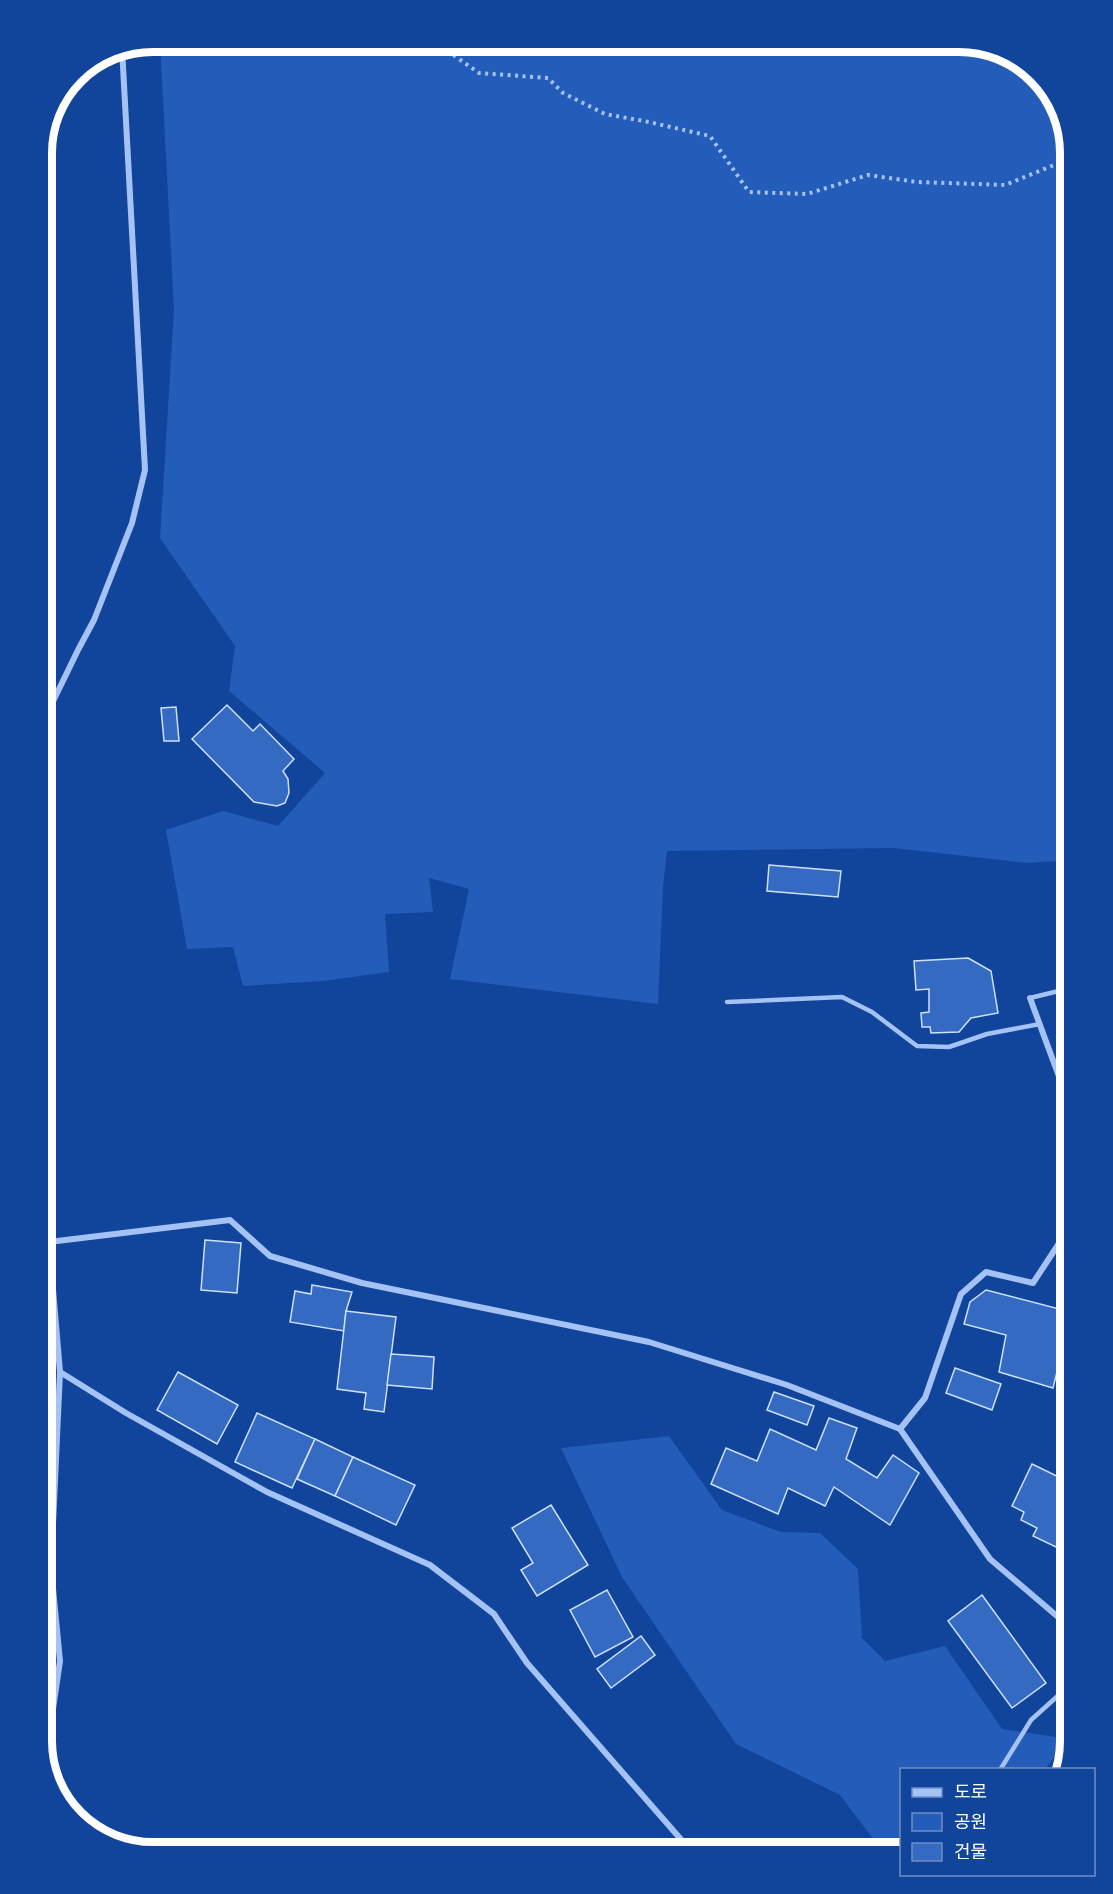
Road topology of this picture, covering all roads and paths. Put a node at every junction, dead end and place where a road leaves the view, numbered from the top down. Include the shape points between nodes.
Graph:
1 (450, 52) edge
2 (123, 58) edge
3 (1060, 163) edge
4 (53, 702) edge
5 (1060, 991) edge
6 (1030, 998) joint
7 (728, 1002) dead end
8 (1040, 1024) junction
9 (1060, 1079) edge
10 (52, 1242) edge
11 (1060, 1242) edge
12 (52, 1281) edge
13 (60, 1372) junction
14 (900, 1429) junction
15 (52, 1544) edge
16 (52, 1579) edge
17 (1060, 1619) edge
18 (1060, 1694) edge
19 (52, 1716) edge
20 (1001, 1768) edge
21 (683, 1842) edge

1 - 3 path via 479,73 548,78 563,93 605,114 710,136 749,192 807,194 868,175 917,182 1005,185
2 - 4 street via 145,470 132,523 94,620
5 - 6 lane
6 - 8 street
7 - 8 lane via 842,997 872,1012 917,1046 949,1047 987,1034
8 - 9 street
10 - 14 street via 230,1220 270,1256 362,1282 649,1342 787,1385
11 - 14 street via 1033,1282 986,1272 961,1294 926,1398
12 - 13 street
13 - 15 street
13 - 21 street via 267,1492 430,1565 494,1614 527,1663
14 - 17 street via 990,1559
16 - 19 street via 60,1661
18 - 20 lane via 1031,1720

